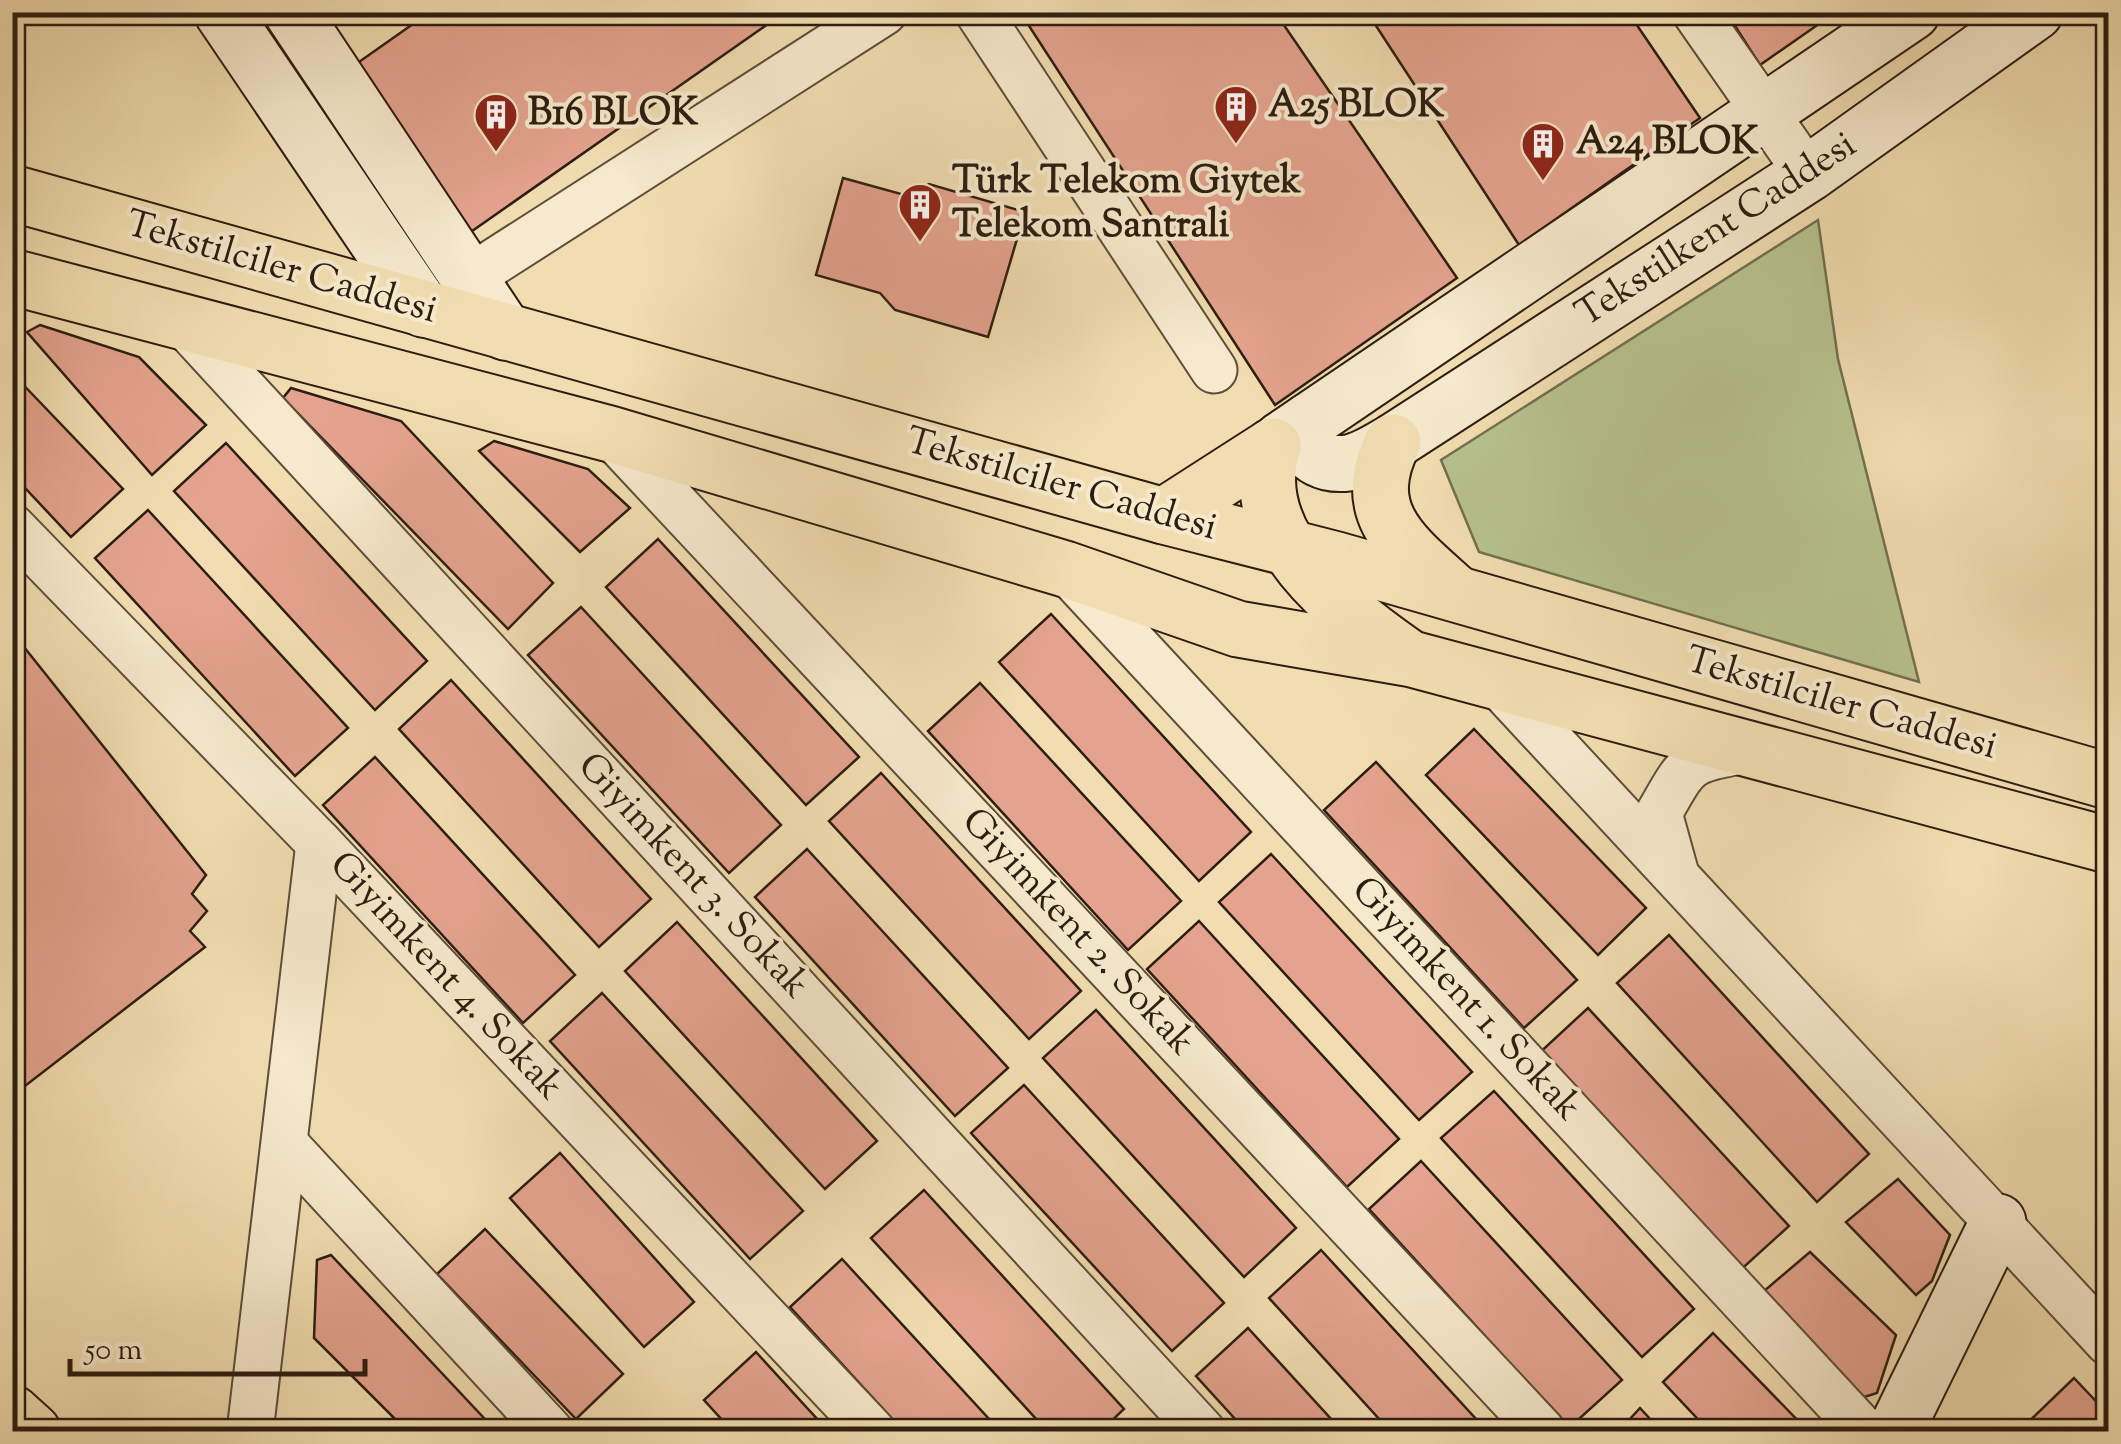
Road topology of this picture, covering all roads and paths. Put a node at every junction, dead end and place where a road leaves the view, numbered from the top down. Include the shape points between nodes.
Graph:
1 (222, 12) edge
2 (292, 12) edge
3 (884, 12) edge
4 (978, 12) edge
5 (1696, 12) edge
6 (1912, 12) edge
7 (2035, 12) edge
8 (1767, 113) junction
9 (1808, 174) junction
10 (12, 194) edge
11 (12, 277) edge
12 (469, 278) junction
13 (423, 310) junction
14 (182, 322) junction
15 (505, 332) junction
16 (1214, 370) dead end
17 (610, 434) junction
18 (1291, 434) junction
19 (1394, 442) junction
20 (1164, 516) junction
21 (12, 527) edge
22 (1288, 548) junction
23 (1065, 568) junction
24 (1458, 595) junction
25 (1412, 660) junction
26 (1496, 682) junction
27 (1746, 750) junction
28 (2108, 781) edge
29 (319, 843) junction
30 (2108, 846) edge
31 (1677, 878) junction
32 (286, 1144) junction
33 (1998, 1222) junction
34 (2108, 1342) edge
35 (12, 1414) edge
36 (33, 1432) edge
37 (250, 1432) edge
38 (551, 1432) edge
39 (872, 1432) edge
40 (1203, 1432) edge
41 (1543, 1432) edge
42 (1866, 1432) edge
43 (1895, 1432) edge

1 - 13 main road
2 - 12 main road
3 - 12 street
4 - 16 street
5 - 8 street
6 - 8 main road, Tekstilkent Caddesi
7 - 9 main road, Tekstilkent Caddesi
8 - 9 street
8 - 18 main road, Tekstilkent Caddesi
9 - 19 main road, Tekstilkent Caddesi
10 - 13 main road, Tekstilciler Caddesi
11 - 14 main road, Tekstilciler Caddesi
12 - 15 main road
13 - 15 main road, Tekstilciler Caddesi
14 - 17 main road, Tekstilciler Caddesi
14 - 40 street, Giyimkent 3. Sokak
15 - 20 main road, Tekstilciler Caddesi
17 - 23 main road, Tekstilciler Caddesi
17 - 41 street, Giyimkent 2. Sokak
18 - 19 main road, Tekstilkent Caddesi via 1304,430 1304,443 1325,462 1348,463
18 - 20 main road
18 - 22 main road via 1266,466 1265,489
19 - 24 main road via 1380,468 1388,518 1400,540
20 - 22 main road, Tekstilciler Caddesi
21 - 29 street, Giyimkent 4. Sokak
22 - 24 main road, Tekstilciler Caddesi
22 - 25 main road via 1358,621
23 - 25 main road, Tekstilciler Caddesi via 1238,630
23 - 42 street, Giyimkent 1. Sokak
24 - 28 main road, Tekstilciler Caddesi
25 - 26 main road, Tekstilciler Caddesi
26 - 27 main road, Tekstilciler Caddesi
26 - 31 street
27 - 30 main road, Tekstilciler Caddesi
27 - 31 street via 1685,768 1659,814
29 - 32 street
29 - 39 street, Giyimkent 4. Sokak
31 - 33 street
32 - 37 street
32 - 38 street
33 - 34 street
33 - 43 main road
35 - 36 main road

